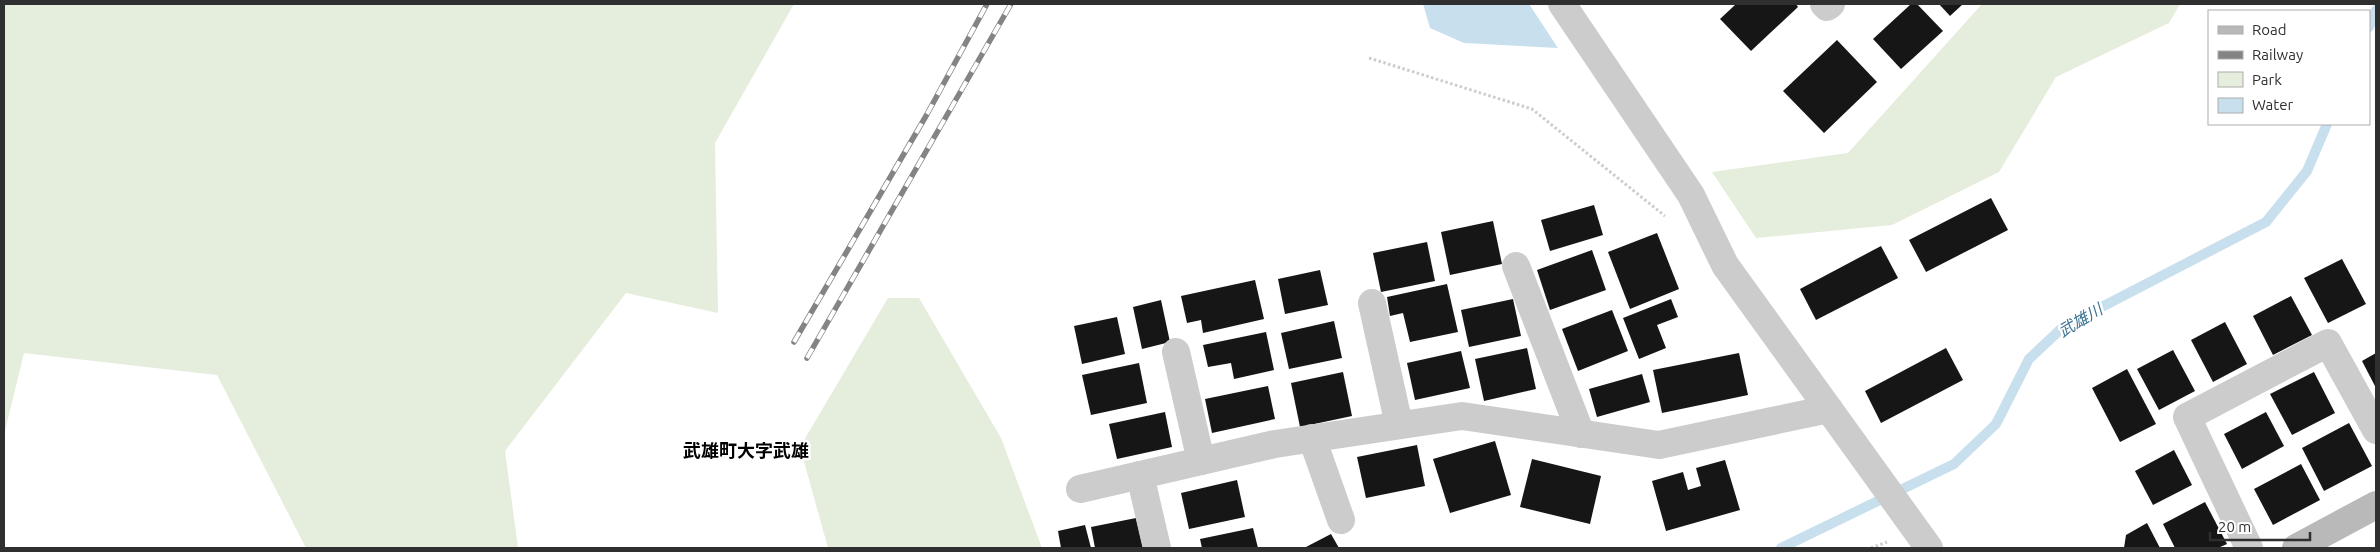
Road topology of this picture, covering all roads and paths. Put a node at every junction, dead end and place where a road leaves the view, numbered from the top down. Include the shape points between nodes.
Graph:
1 (1562, 4) edge
2 (1824, 4) edge
3 (1831, 4) edge
4 (1369, 58) dead end
5 (1671, 222) dead end
6 (1516, 266) dead end
7 (1372, 303) dead end
8 (1176, 352) dead end
9 (1829, 409) junction
10 (1400, 425) junction
11 (2376, 430) edge
12 (1581, 434) junction
13 (1312, 438) junction
14 (1201, 461) junction
15 (1140, 475) junction
16 (1080, 488) dead end
17 (2376, 506) edge
18 (1341, 520) dead end
19 (1922, 539) edge
20 (1157, 548) edge
21 (2249, 548) edge
22 (2296, 548) edge

1 - 9 street via 1692,195 1725,265
2 - 3 street via 1827,7
4 - 5 path via 1532,109
6 - 12 street
7 - 10 street
8 - 14 street
9 - 12 street via 1658,446
9 - 19 street
10 - 12 street via 1462,416
10 - 13 street
11 - 21 street via 2328,343 2187,417
13 - 14 street
13 - 18 street
14 - 15 street
15 - 16 street
15 - 20 street
17 - 22 street

